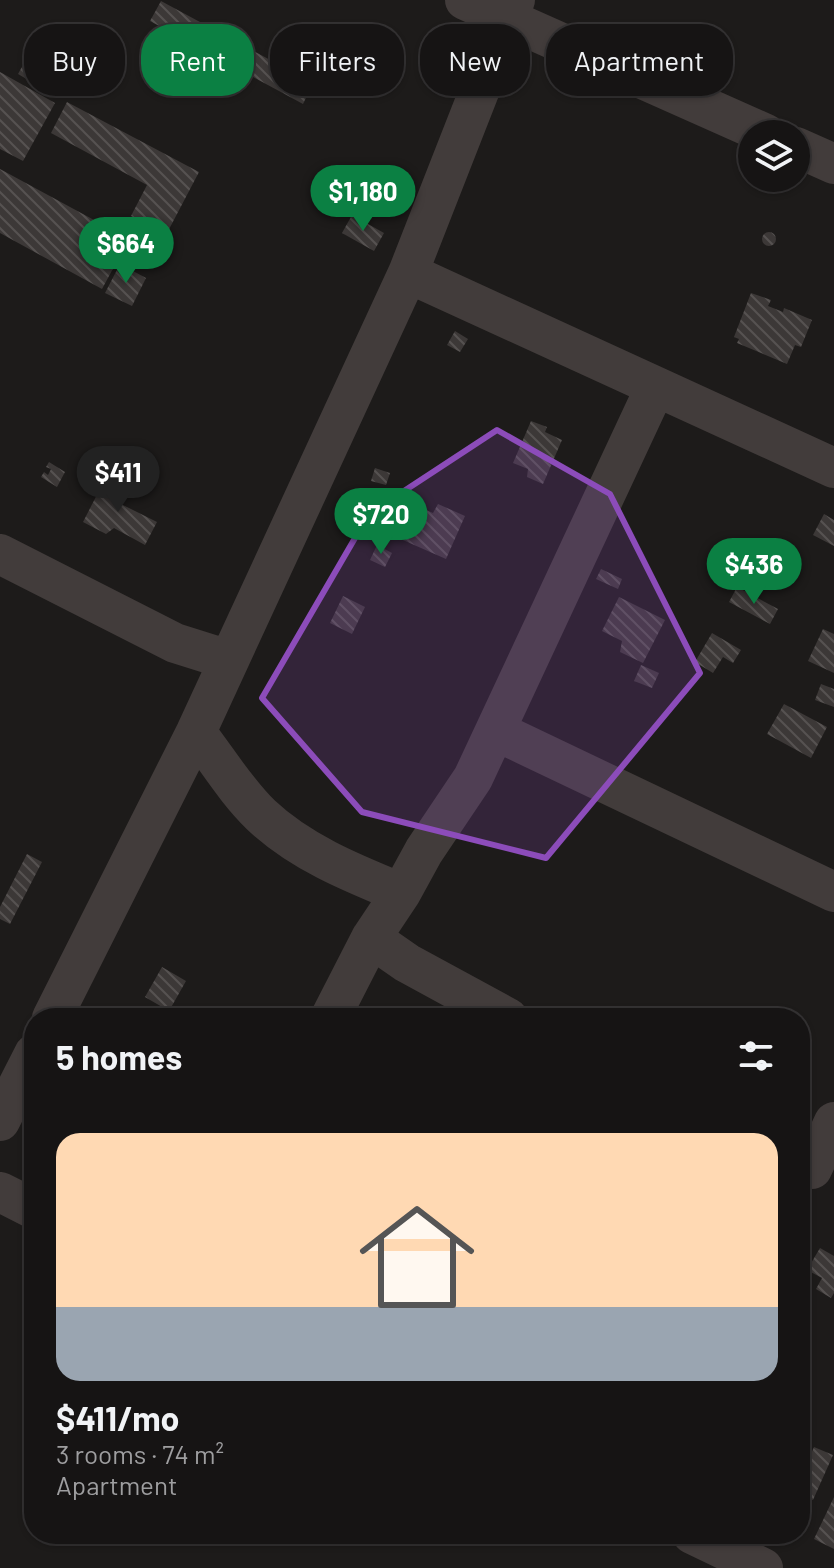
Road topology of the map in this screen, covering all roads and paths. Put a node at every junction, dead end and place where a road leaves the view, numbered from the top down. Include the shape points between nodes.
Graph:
1 (465, 0) edge
2 (512, 10) edge
3 (738, 120) edge
4 (810, 153) edge
5 (834, 164) edge
6 (408, 273) junction
7 (655, 388) junction
8 (834, 468) edge
9 (0, 554) edge
10 (229, 660) junction
11 (496, 731) junction
12 (196, 732) junction
13 (834, 892) edge
14 (401, 893) junction
15 (371, 938) junction
16 (57, 1008) edge
17 (335, 1008) edge
18 (490, 1008) edge
19 (24, 1074) edge
20 (0, 1121) edge
21 (834, 1122) edge
22 (815, 1171) edge
23 (0, 1192) edge
24 (24, 1204) edge
25 (713, 1544) edge
26 (763, 1568) edge

1 - 2 street
2 - 3 street
2 - 6 street
4 - 5 street
6 - 7 street
6 - 10 street
7 - 8 street
7 - 11 street
9 - 10 street via 175,643
10 - 12 street
11 - 13 street
11 - 14 street
12 - 14 street via 246,799 286,836
12 - 16 street
14 - 15 street
15 - 17 street
15 - 18 street
19 - 20 street
21 - 22 street
23 - 24 street
25 - 26 street

